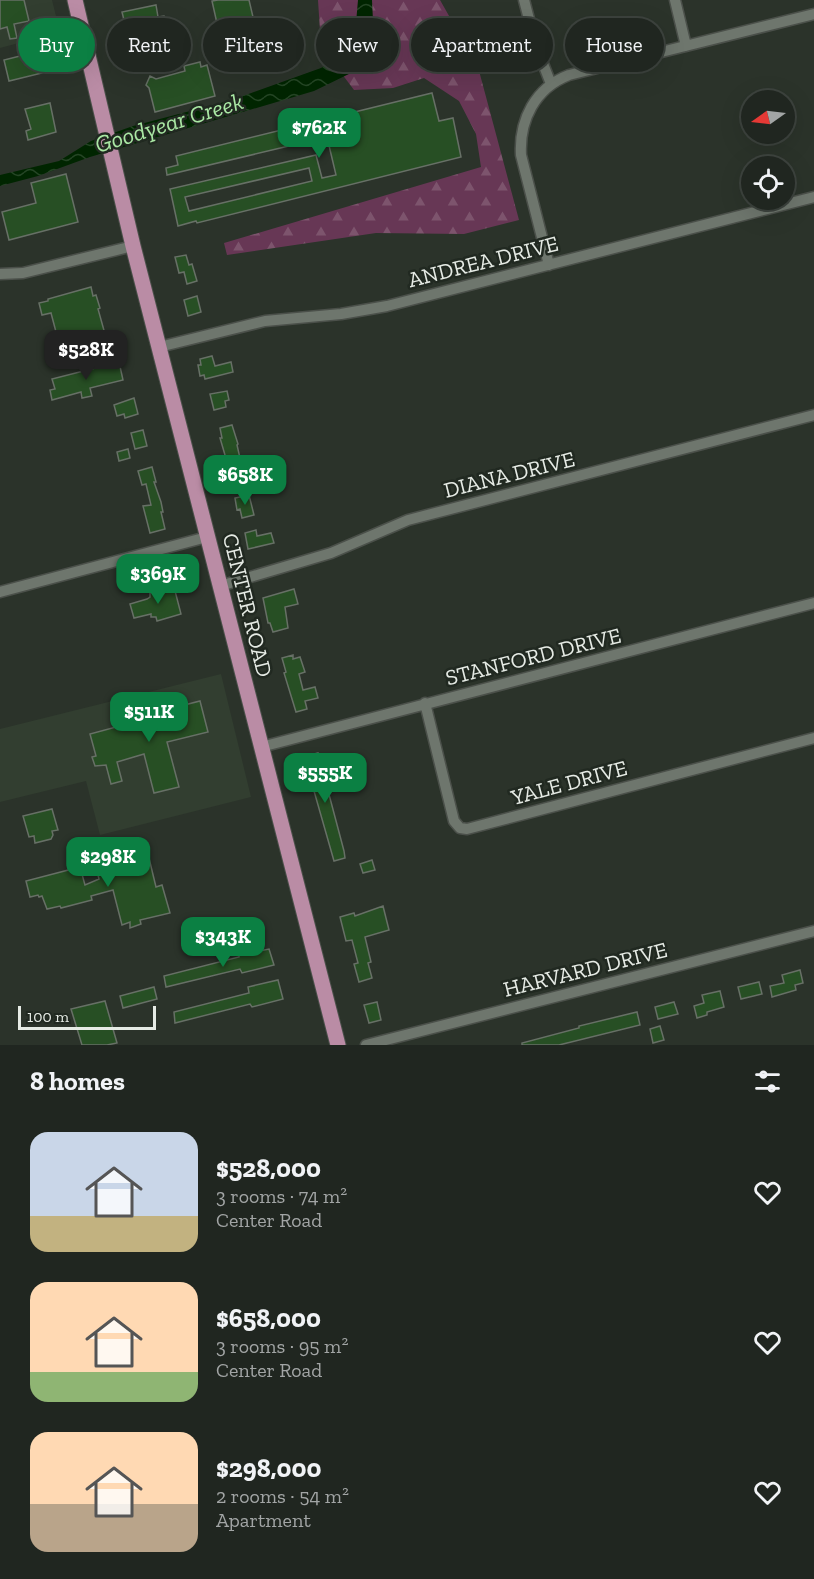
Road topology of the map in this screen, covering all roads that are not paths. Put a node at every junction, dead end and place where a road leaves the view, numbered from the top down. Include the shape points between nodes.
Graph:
1 (75, 0) edge
2 (525, 0) edge
3 (675, 0) edge
4 (814, 14) edge
5 (686, 46) junction
6 (551, 84) junction
7 (814, 197) edge
8 (133, 246) junction
9 (549, 265) junction
10 (0, 274) edge
11 (159, 347) junction
12 (814, 415) edge
13 (207, 537) junction
14 (220, 586) junction
15 (0, 592) edge
16 (814, 603) edge
17 (425, 704) junction
18 (814, 738) edge
19 (261, 747) junction
20 (814, 931) edge
21 (338, 1045) edge
22 (366, 1045) edge

1 - 8 main road, CENTER ROAD
2 - 6 street via 536,46
3 - 5 street
4 - 5 street
5 - 6 street via 570,75
6 - 9 street via 526,116 520,141 520,155
7 - 9 street, ANDREA DRIVE
8 - 10 street via 23,273
8 - 11 main road, CENTER ROAD
9 - 11 street, ANDREA DRIVE via 387,306 265,321
11 - 13 main road, CENTER ROAD
12 - 14 street, DIANA DRIVE via 408,520 331,553
13 - 14 main road, CENTER ROAD
13 - 15 street
14 - 19 main road, CENTER ROAD
16 - 17 street, STANFORD DRIVE
17 - 18 street, YALE DRIVE via 454,821 467,829
17 - 19 street, STANFORD DRIVE
19 - 21 main road, CENTER ROAD
20 - 22 street, HARVARD DRIVE

